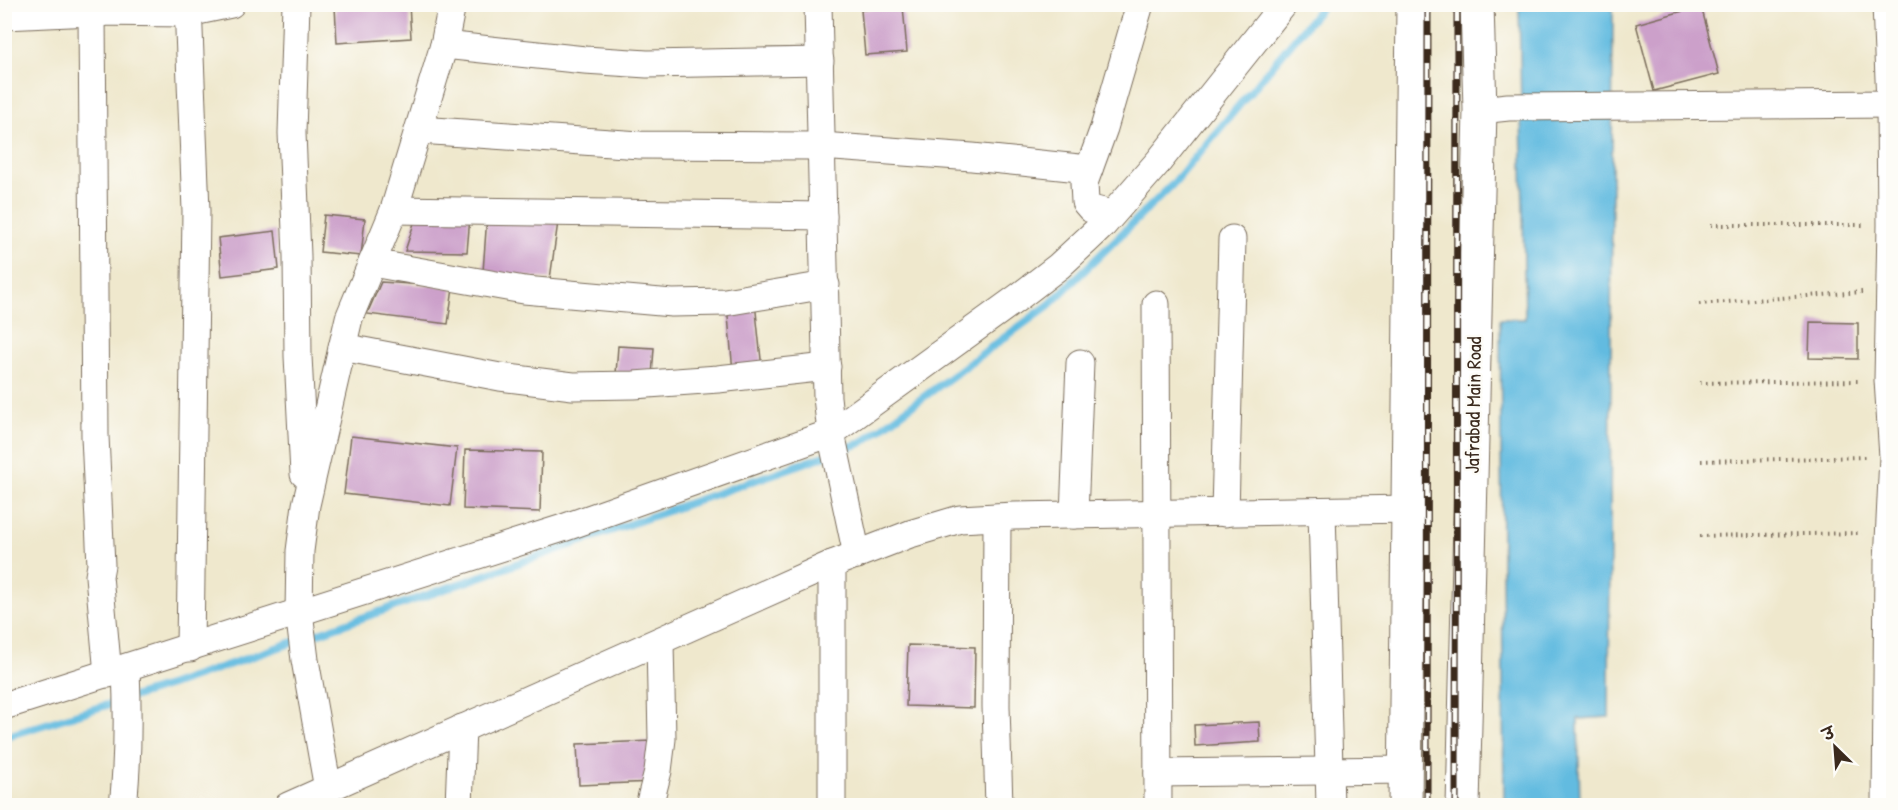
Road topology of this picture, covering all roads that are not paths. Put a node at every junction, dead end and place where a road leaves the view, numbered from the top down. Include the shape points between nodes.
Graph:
1 (231, 4) edge
2 (296, 4) edge
3 (452, 4) edge
4 (818, 4) edge
5 (1140, 4) edge
6 (1284, 4) edge
7 (1413, 4) edge
8 (1477, 4) edge
9 (1886, 4) edge
10 (188, 9) edge
11 (92, 12) junction
12 (4, 16) edge
13 (444, 45) junction
14 (820, 61) junction
15 (1892, 104) edge
16 (1494, 108) junction
17 (419, 130) junction
18 (821, 146) junction
19 (1089, 169) junction
20 (394, 210) junction
21 (1112, 214) junction
22 (823, 216) junction
23 (1232, 239) dead end
24 (372, 263) junction
25 (826, 285) junction
26 (1156, 304) dead end
27 (342, 347) junction
28 (1080, 363) dead end
29 (827, 367) junction
30 (834, 447) junction
31 (1893, 457) edge
32 (1892, 484) edge
33 (306, 504) junction
34 (1409, 509) junction
35 (1322, 511) junction
36 (1157, 513) junction
37 (1225, 513) junction
38 (1074, 515) junction
39 (997, 517) junction
40 (857, 555) junction
41 (832, 564) junction
42 (300, 617) junction
43 (1891, 638) edge
44 (660, 642) junction
45 (190, 648) junction
46 (120, 677) junction
47 (4, 706) edge
48 (462, 728) junction
49 (1405, 770) junction
50 (1329, 771) junction
51 (1158, 773) junction
52 (328, 789) junction
53 (292, 805) edge
54 (123, 806) edge
55 (459, 806) edge
56 (649, 806) edge
57 (832, 806) edge
58 (999, 806) edge
59 (1158, 806) edge
60 (1330, 806) edge
61 (1405, 806) edge
62 (1464, 806) edge
63 (1886, 806) edge

1 - 10 street
2 - 33 street via 292,133
3 - 13 street
4 - 14 street
5 - 19 street
6 - 21 street
7 - 34 main road
8 - 16 main road, Jafrabad Main Road
9 - 15 street
10 - 11 street
10 - 45 street via 196,211
11 - 12 street
11 - 46 street via 99,576
13 - 14 street via 647,64
13 - 17 street
14 - 18 street
15 - 16 street
15 - 31 street via 1888,380
16 - 62 main road, Jafrabad Main Road
17 - 18 street via 640,145
17 - 20 street
18 - 19 street
18 - 22 street
19 - 21 street via 1084,183 1085,202 1091,209
20 - 22 street
20 - 24 street
21 - 30 street via 1059,266
22 - 25 street
23 - 37 street
24 - 25 street via 524,290 672,303 725,302
24 - 27 street via 349,318
25 - 29 street
26 - 36 street
27 - 29 street via 500,377 573,386 718,379
27 - 33 street
28 - 38 street
29 - 30 street
30 - 40 street
30 - 42 street via 563,528
31 - 32 street
32 - 43 street
33 - 42 street via 300,551
34 - 35 street
34 - 49 main road
35 - 37 street
35 - 50 street
36 - 37 street
36 - 38 street
36 - 51 street
38 - 39 street
39 - 40 street via 960,519
39 - 58 street
40 - 41 street
41 - 44 street
41 - 57 street
42 - 45 street
42 - 52 street
43 - 63 street
44 - 48 street
44 - 56 street via 662,739
45 - 46 street
46 - 47 street
46 - 54 street via 128,724
48 - 52 street
48 - 55 street
49 - 50 street
49 - 61 main road
50 - 51 street
50 - 60 street
51 - 59 street
52 - 53 street

